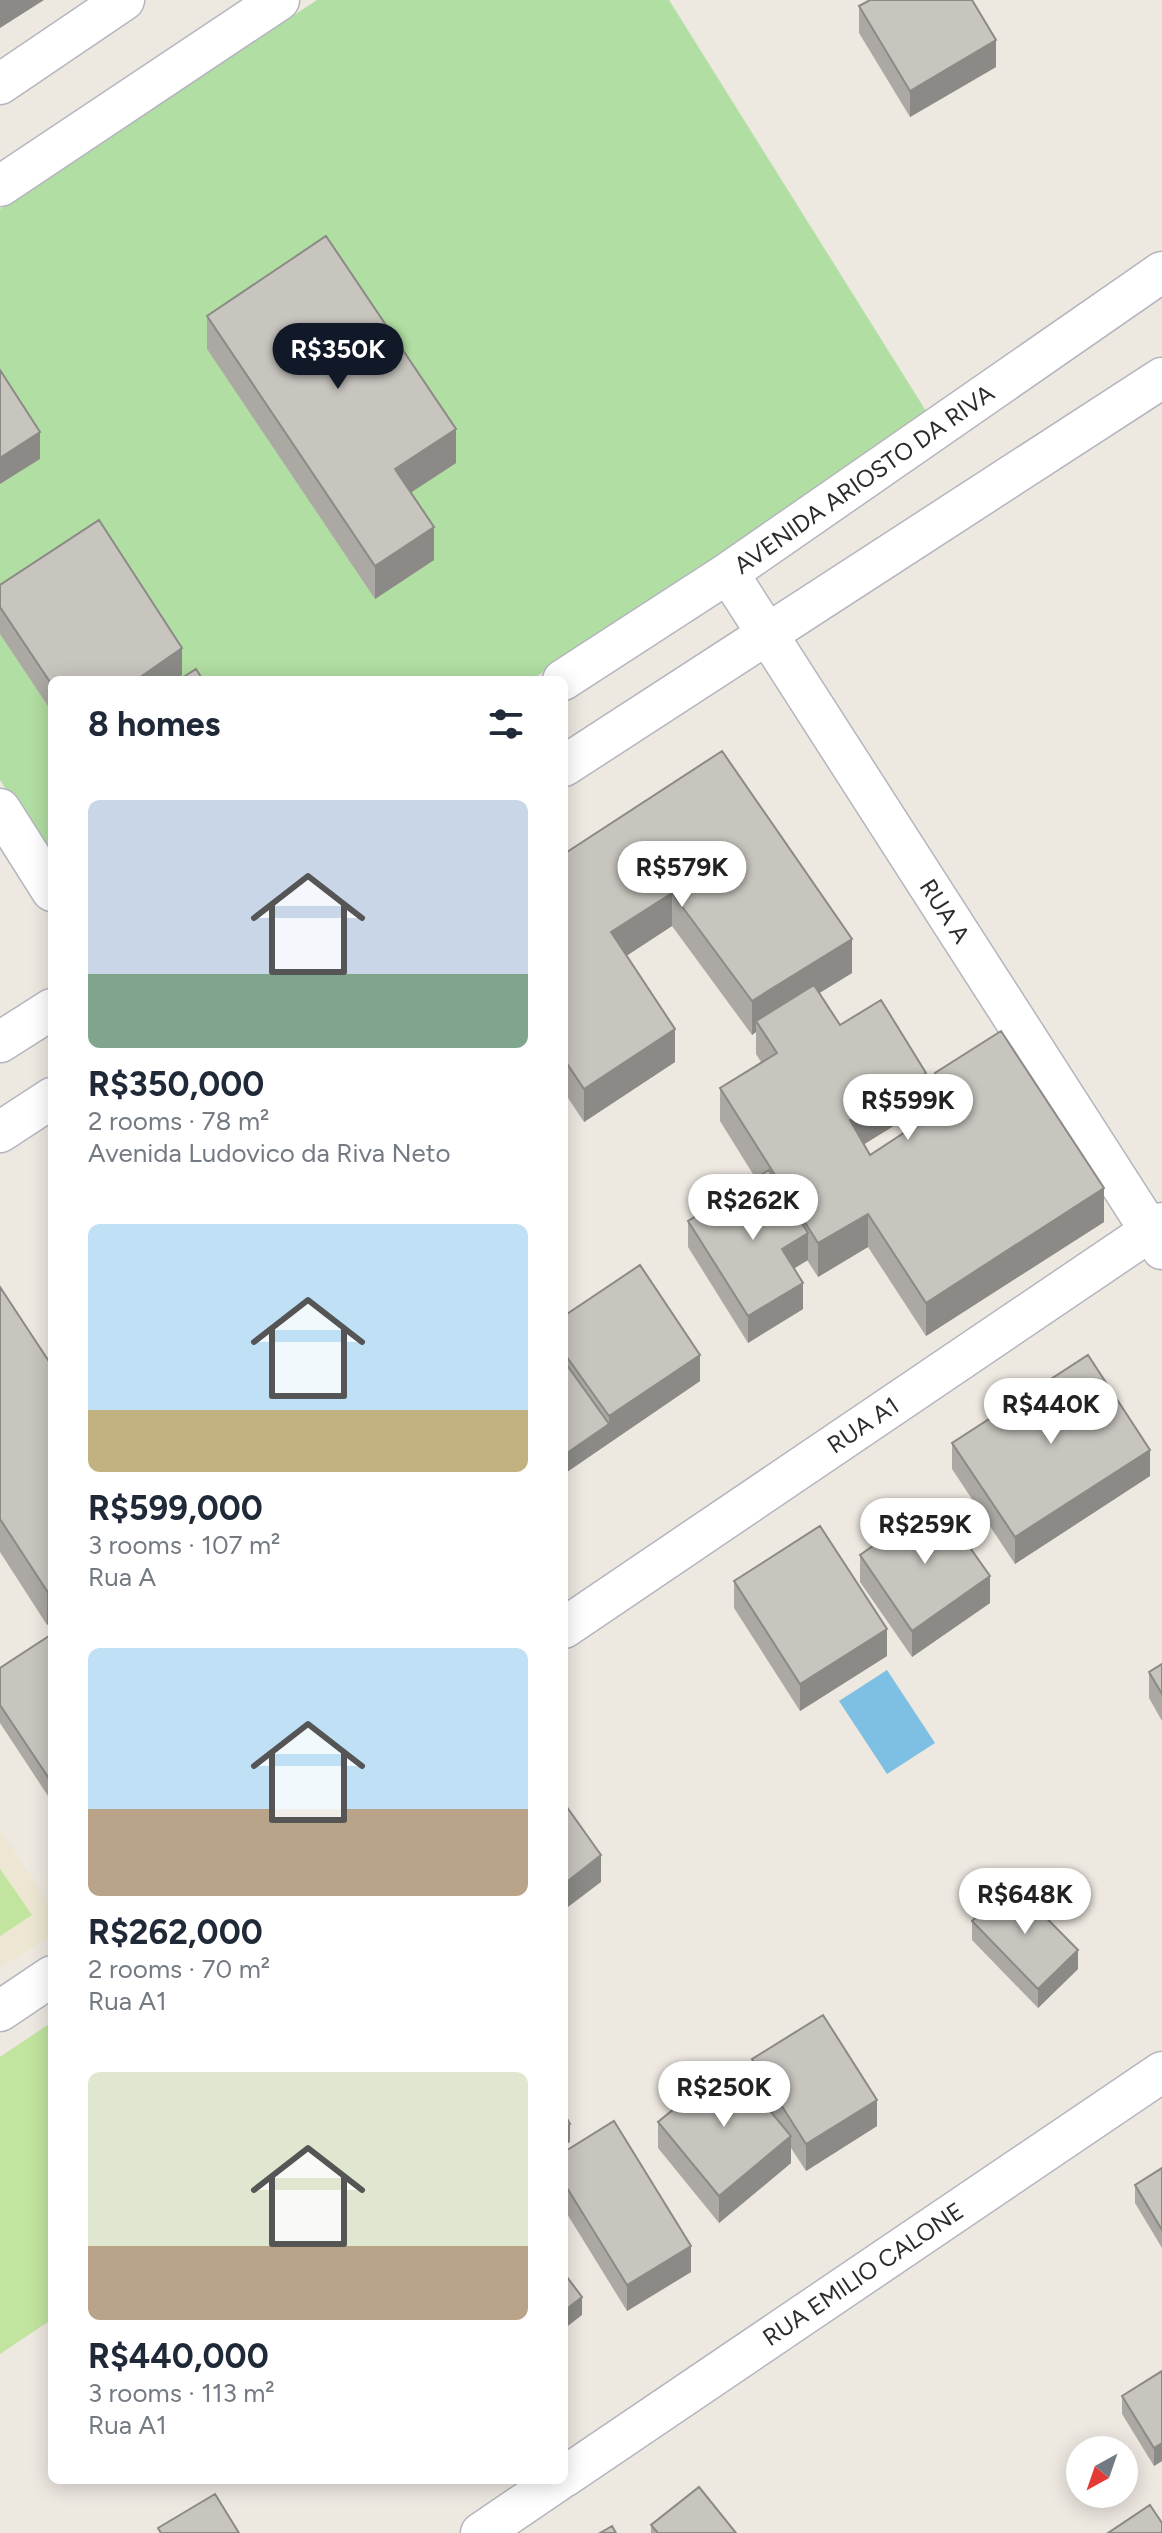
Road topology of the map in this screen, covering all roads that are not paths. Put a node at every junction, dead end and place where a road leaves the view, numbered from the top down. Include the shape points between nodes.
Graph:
1 (124, 0) edge
2 (279, 0) edge
3 (0, 84) edge
4 (0, 186) edge
5 (1162, 272) edge
6 (1162, 378) edge
7 (728, 573) junction
8 (768, 634) junction
9 (568, 677) edge
10 (568, 763) edge
11 (0, 809) edge
12 (48, 885) edge
13 (48, 1012) edge
14 (0, 1042) edge
15 (48, 1101) edge
16 (0, 1132) edge
17 (1158, 1234) edge
18 (568, 1625) edge
19 (48, 1979) edge
20 (0, 2011) edge
21 (1162, 2072) edge
22 (568, 2474) edge
23 (553, 2484) edge
24 (481, 2533) edge

1 - 3 street
2 - 4 street
5 - 7 street, AVENIDA ARIOSTO DA RIVA
6 - 8 street
7 - 8 street, RUA A
7 - 9 street, AVENIDA ARIOSTO DA RIVA
8 - 10 street
8 - 17 street, RUA A
11 - 12 street
13 - 14 street
15 - 16 street
17 - 18 street, RUA A1
19 - 20 street
21 - 22 street, RUA EMILIO CALONE
23 - 24 street

